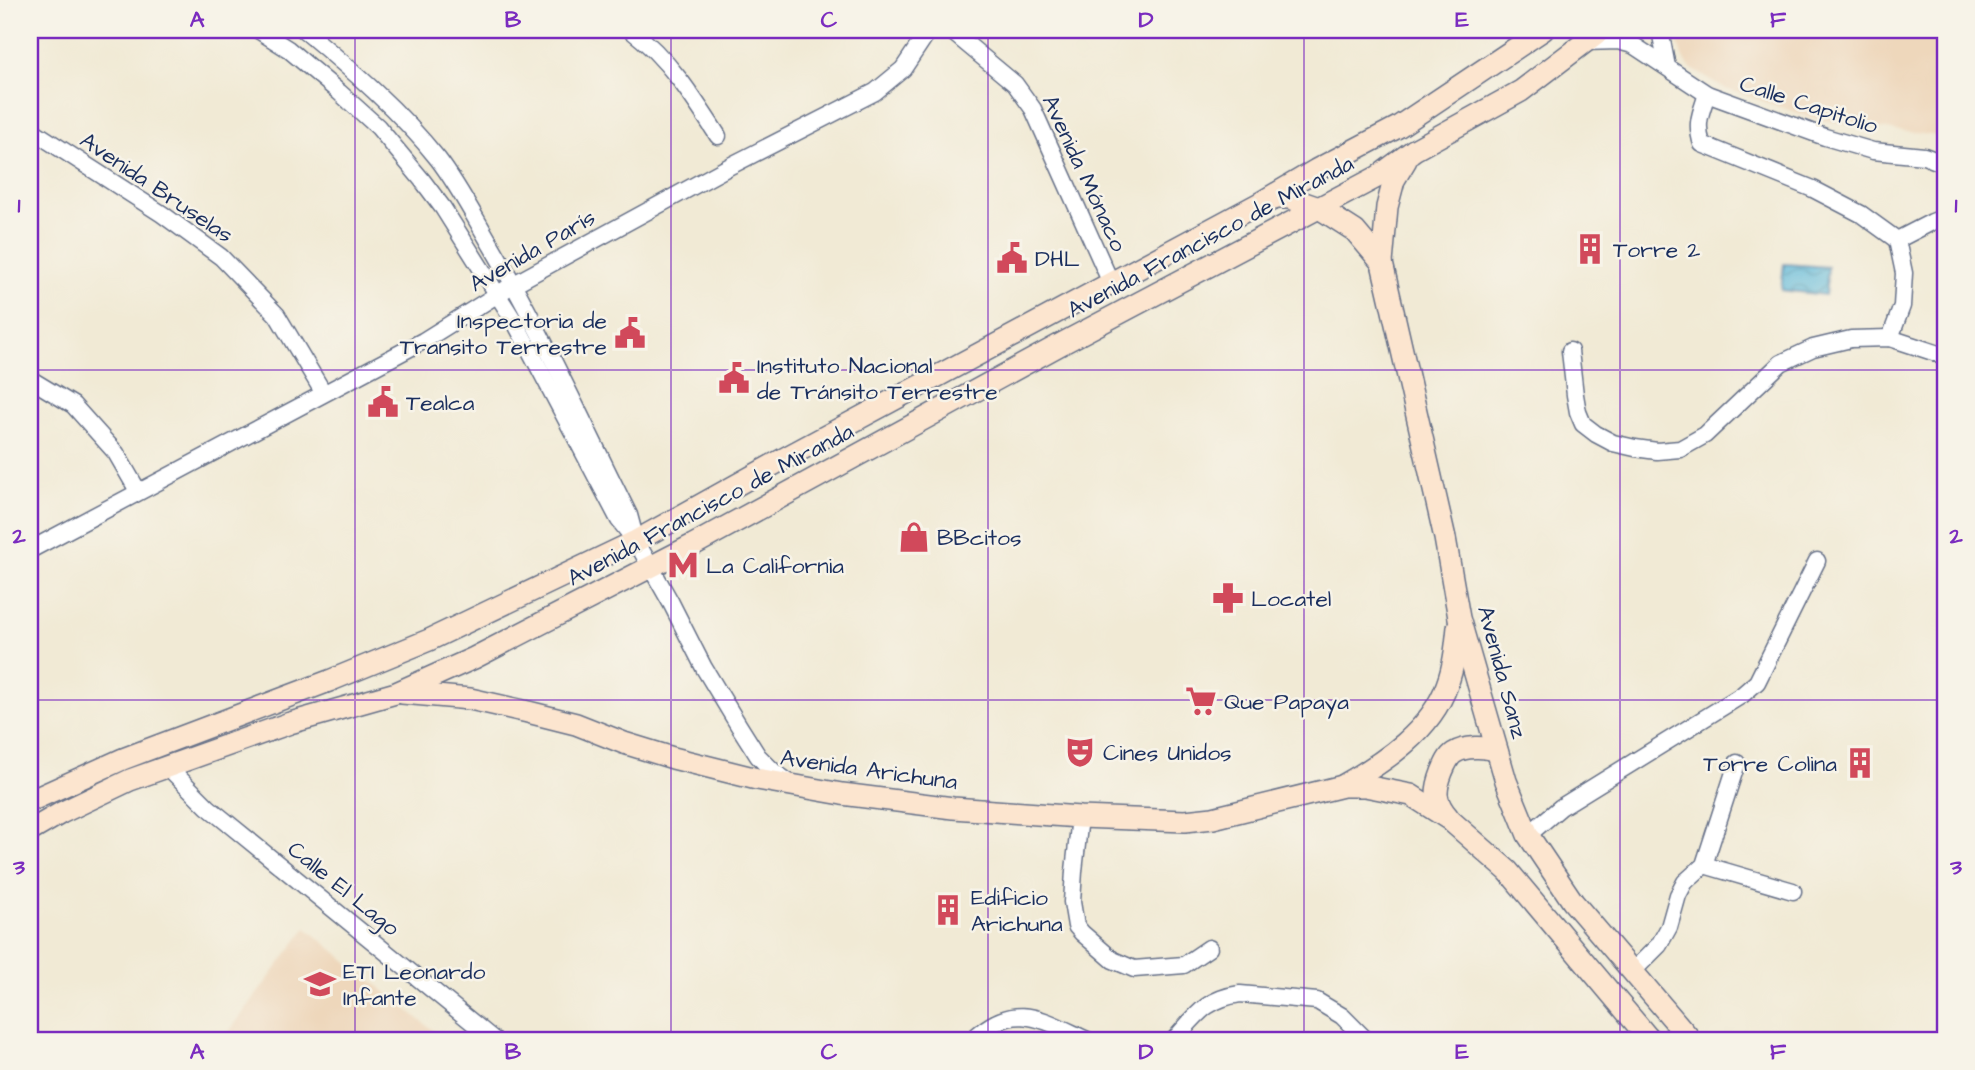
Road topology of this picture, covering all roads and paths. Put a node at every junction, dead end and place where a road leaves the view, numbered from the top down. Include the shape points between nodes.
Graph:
1 (258, 30) edge
2 (298, 30) edge
3 (304, 30) edge
4 (631, 30) edge
5 (929, 30) edge
6 (950, 30) edge
7 (1543, 30) edge
8 (1660, 30) edge
9 (1592, 36) edge
10 (288, 48) junction
11 (1667, 67) junction
12 (1707, 93) junction
13 (30, 130) edge
14 (718, 136) dead end
15 (1413, 150) junction
16 (1945, 164) edge
17 (1260, 203) junction
18 (1319, 208) junction
19 (1945, 217) edge
20 (1896, 240) junction
21 (1382, 263) junction
22 (1111, 283) junction
23 (514, 284) junction
24 (496, 295) junction
25 (1891, 338) junction
26 (1570, 351) dead end
27 (1945, 356) edge
28 (30, 379) edge
29 (323, 392) junction
30 (138, 491) junction
31 (636, 541) junction
32 (30, 550) edge
33 (1817, 561) dead end
34 (650, 567) junction
35 (1459, 618) junction
36 (396, 693) junction
37 (1497, 751) junction
38 (1737, 763) dead end
39 (168, 767) junction
40 (792, 784) junction
41 (1343, 786) junction
42 (30, 801) edge
43 (1080, 817) junction
44 (1450, 820) junction
45 (30, 831) edge
46 (1528, 835) junction
47 (1704, 865) junction
48 (1793, 891) dead end
49 (1209, 947) dead end
50 (1632, 972) junction
51 (494, 1040) edge
52 (972, 1040) edge
53 (1087, 1040) edge
54 (1174, 1040) edge
55 (1366, 1040) edge
56 (1650, 1040) edge
57 (1691, 1040) edge

1 - 10 street
2 - 10 street
3 - 23 street via 386,101 439,160
4 - 14 street via 671,68
5 - 23 street, Avenida París via 903,69 875,92
6 - 22 street, Avenida Mónaco via 1015,84 1033,109
7 - 17 main road, Avenida Francisco de Miranda via 1398,127
8 - 11 street
9 - 11 street, Calle Capitolio via 1633,45
9 - 15 main road, Avenida Francisco de Miranda via 1521,91
10 - 24 street via 368,118 400,153 443,208
11 - 12 street, Calle Capitolio
12 - 16 street, Calle Capitolio via 1849,144 1924,156
12 - 20 street via 1698,121 1702,144 1813,189 1861,214
13 - 29 street, Avenida Bruselas via 221,257 277,315
15 - 18 main road, Avenida Francisco de Miranda via 1379,176
15 - 21 main road via 1394,180
17 - 18 main road via 1290,198
17 - 22 main road, Avenida Francisco de Miranda
18 - 21 main road via 1355,231
18 - 34 main road, Avenida Francisco de Miranda
19 - 20 street
20 - 25 street via 1904,273 1902,306
21 - 35 main road, Avenida Sanz via 1446,538
22 - 31 main road, Avenida Francisco de Miranda
23 - 24 street, Avenida París
23 - 31 street via 629,515
24 - 29 street, Avenida París via 423,341
24 - 31 street via 516,324 619,520
25 - 26 street via 1851,339 1813,348 1781,363 1705,435 1680,449 1657,451 1613,443 1584,424 1578,412
25 - 27 street
28 - 30 street via 73,405 116,453
29 - 30 street, Avenida París
30 - 32 street, Avenida París
31 - 34 street
31 - 42 main road, Avenida Francisco de Miranda via 429,640 123,758
33 - 46 street via 1757,682 1561,807
34 - 36 main road, Avenida Francisco de Miranda
34 - 40 street via 758,756
35 - 37 main road, Avenida Sanz
35 - 41 main road via 1451,672 1434,711 1398,749
36 - 39 main road, Avenida Francisco de Miranda via 290,723
36 - 40 main road, Avenida Arichuna via 470,699 527,712 721,771
37 - 44 main road via 1479,747 1456,752 1444,766 1436,788
37 - 46 main road, Avenida Sanz
38 - 47 street
39 - 45 main road, Avenida Francisco de Miranda via 130,780
39 - 51 street, Calle El Lago via 208,807
40 - 43 main road, Avenida Arichuna via 953,808
41 - 43 main road, Avenida Arichuna via 1213,818
41 - 44 main road via 1411,795
43 - 49 street via 1072,902 1076,926 1082,933 1113,960 1134,969 1184,965
44 - 56 main road via 1508,871
46 - 50 main road, Avenida Sanz via 1573,902
47 - 48 street
47 - 50 street via 1685,882 1659,944
50 - 57 main road, Avenida Sanz
52 - 53 street via 987,1026 1012,1015 1048,1022
54 - 55 street via 1206,1005 1240,994 1317,1001 1342,1016

